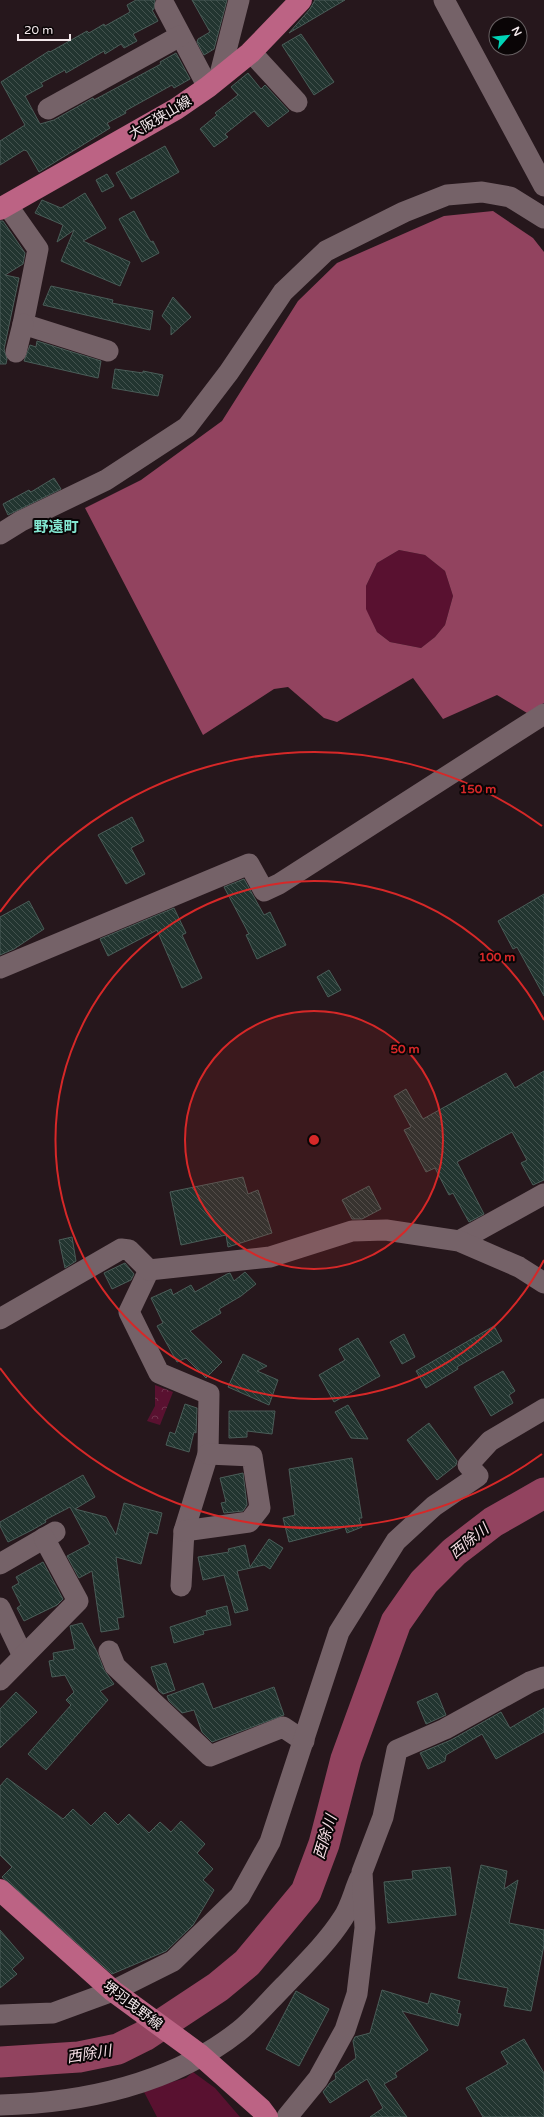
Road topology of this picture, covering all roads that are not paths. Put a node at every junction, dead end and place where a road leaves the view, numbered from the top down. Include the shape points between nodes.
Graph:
1 (239, 0) edge
2 (301, 0) edge
3 (444, 0) edge
4 (165, 6) dead end
5 (180, 36) junction
6 (251, 52) junction
7 (213, 82) junction
8 (297, 102) dead end
9 (48, 109) dead end
10 (544, 186) edge
11 (4, 207) edge
12 (544, 218) edge
13 (23, 324) junction
14 (16, 352) dead end
15 (108, 352) dead end
16 (0, 534) edge
17 (544, 714) edge
18 (0, 968) edge
19 (544, 1194) edge
20 (459, 1241) junction
21 (149, 1270) junction
22 (544, 1283) edge
23 (0, 1319) edge
24 (544, 1410) edge
25 (208, 1454) junction
26 (184, 1531) junction
27 (0, 1564) edge
28 (181, 1586) dead end
29 (0, 1608) edge
30 (109, 1651) dead end
31 (23, 1656) junction
32 (544, 1677) edge
33 (0, 1680) edge
34 (304, 1741) junction
35 (362, 1872) junction
36 (0, 1890) edge
37 (117, 1994) junction
38 (0, 2015) edge
39 (197, 2053) junction
40 (0, 2106) edge
41 (267, 2117) edge
42 (287, 2117) edge

1 - 7 street
2 - 6 main road, 大阪狭山線
3 - 10 street
4 - 5 street
5 - 7 street
5 - 9 street
6 - 7 main road, 大阪狭山線
6 - 8 street
7 - 11 main road, 大阪狭山線 via 176,109
11 - 13 street via 38,249
12 - 16 street via 510,197 482,192 447,195 404,212 326,251 283,292 229,372 187,427 106,480 21,521
13 - 14 street
13 - 15 street
17 - 18 street via 279,884 264,891 249,864
19 - 20 street
20 - 21 street via 386,1230 352,1231 270,1257
20 - 22 street via 519,1267
21 - 23 street via 129,1250 121,1249
21 - 25 street via 129,1312 159,1374 209,1394
24 - 34 street via 490,1441 468,1465 478,1476 434,1506 396,1542 339,1632
25 - 26 street
25 - 26 street via 252,1456 260,1508 249,1522
26 - 28 street
27 - 31 street via 50,1535 78,1601
29 - 31 street
30 - 34 street via 115,1666 210,1756 283,1727
31 - 33 street
32 - 35 street via 530,1682 445,1729 397,1750 383,1817
34 - 37 street via 270,1842 240,1896 173,1961
35 - 39 street via 344,1917 309,1960 240,2030
35 - 42 street via 364,1928 357,1994 345,2030 318,2079
36 - 37 main road, 堺羽曳野線
37 - 38 street via 53,2013
37 - 39 main road, 堺羽曳野線
39 - 40 street via 117,2091 33,2104
39 - 41 main road, 堺羽曳野線

